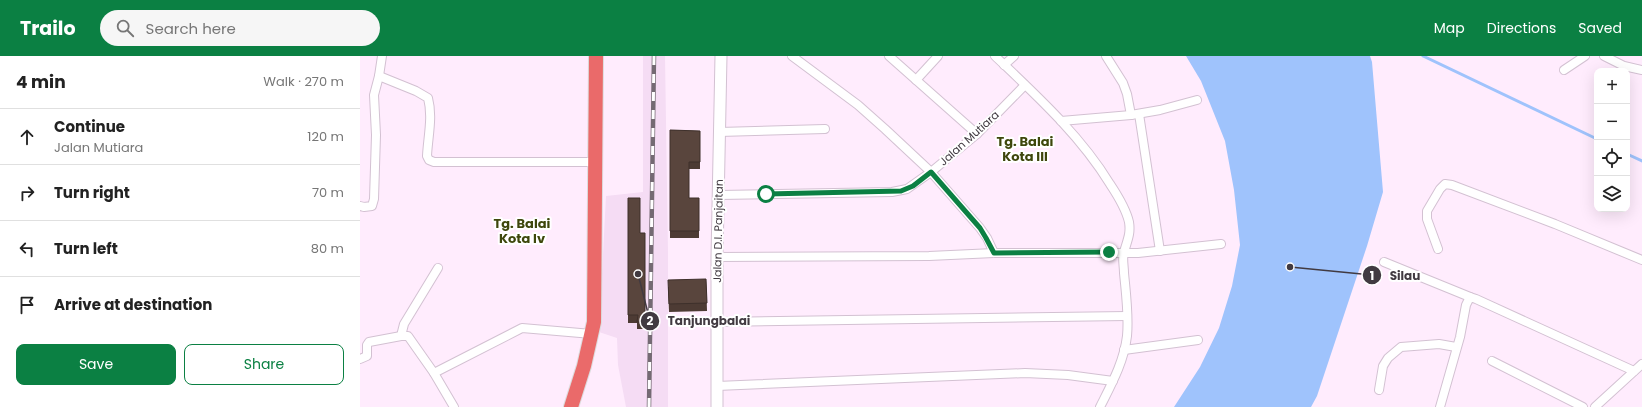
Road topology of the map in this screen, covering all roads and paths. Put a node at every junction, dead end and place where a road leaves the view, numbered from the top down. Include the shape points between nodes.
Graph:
1 (382, 56) edge
2 (596, 56) edge
3 (721, 56) edge
4 (792, 56) edge
5 (938, 56) edge
6 (995, 56) edge
7 (1014, 56) edge
8 (1106, 56) edge
9 (1584, 56) edge
10 (1604, 56) edge
11 (892, 57) edge
12 (1004, 65) junction
13 (1564, 70) dead end
14 (1642, 70) edge
15 (378, 76) junction
16 (916, 80) junction
17 (1026, 85) junction
18 (1197, 100) dead end
19 (1135, 115) junction
20 (1061, 121) junction
21 (825, 129) dead end
22 (719, 132) junction
23 (977, 134) junction
24 (596, 162) junction
25 (931, 172) junction
26 (719, 195) junction
27 (360, 206) edge
28 (1221, 244) dead end
29 (1438, 249) dead end
30 (1160, 251) junction
31 (1124, 252) junction
32 (994, 253) junction
33 (717, 257) junction
34 (1642, 260) edge
35 (1384, 262) dead end
36 (438, 268) dead end
37 (1470, 297) junction
38 (1127, 316) junction
39 (717, 322) junction
40 (592, 334) junction
41 (401, 336) junction
42 (1198, 340) dead end
43 (1456, 347) junction
44 (1124, 350) junction
45 (360, 359) edge
46 (1492, 361) dead end
47 (1642, 364) edge
48 (1634, 371) junction
49 (434, 372) junction
50 (1113, 381) junction
51 (717, 386) junction
52 (1379, 390) dead end
53 (454, 407) edge
54 (572, 407) edge
55 (717, 407) edge
56 (1100, 407) edge
57 (1440, 407) edge
58 (1583, 407) edge
59 (1595, 407) edge

1 - 15 street
2 - 24 highway
3 - 22 main road, Jalan D.I. Panjaitan
4 - 25 street via 858,106
5 - 16 street
6 - 12 street
7 - 12 street
8 - 19 street via 1123,83
9 - 13 street
10 - 14 street via 1624,66
11 - 16 street
12 - 17 street
15 - 24 street via 428,98 431,126 427,156 434,162
15 - 27 street via 374,95 374,199 372,206
16 - 23 street
17 - 20 street
17 - 23 street, Jalan Mutiara
18 - 19 street
19 - 20 street
19 - 30 street
20 - 31 street via 1104,173 1116,193 1127,216 1130,232
21 - 22 street
22 - 26 main road, Jalan D.I. Panjaitan
23 - 25 street, Jalan Mutiara
24 - 40 highway
25 - 26 street, Jalan Mutiara via 913,186 901,191
25 - 32 street via 980,228
26 - 33 main road, Jalan D.I. Panjaitan
28 - 30 street
29 - 34 street via 1427,219 1427,210 1445,184 1555,224
30 - 31 street
31 - 32 street
31 - 38 street
32 - 33 street via 930,256
33 - 39 main road, Jalan D.I. Panjaitan
35 - 37 street
36 - 41 street via 404,324
37 - 43 street
37 - 48 street
38 - 39 street
38 - 44 street
39 - 51 main road, Jalan D.I. Panjaitan
40 - 49 street via 522,328
40 - 54 highway
41 - 45 street via 369,342 367,356
41 - 49 street via 408,336
42 - 44 street
43 - 52 street via 1439,344 1401,347 1388,358
43 - 57 street
44 - 50 street
46 - 58 street
47 - 48 street
48 - 59 street
49 - 53 street
50 - 51 street via 1025,373
50 - 56 street
51 - 55 main road, Jalan D.I. Panjaitan

